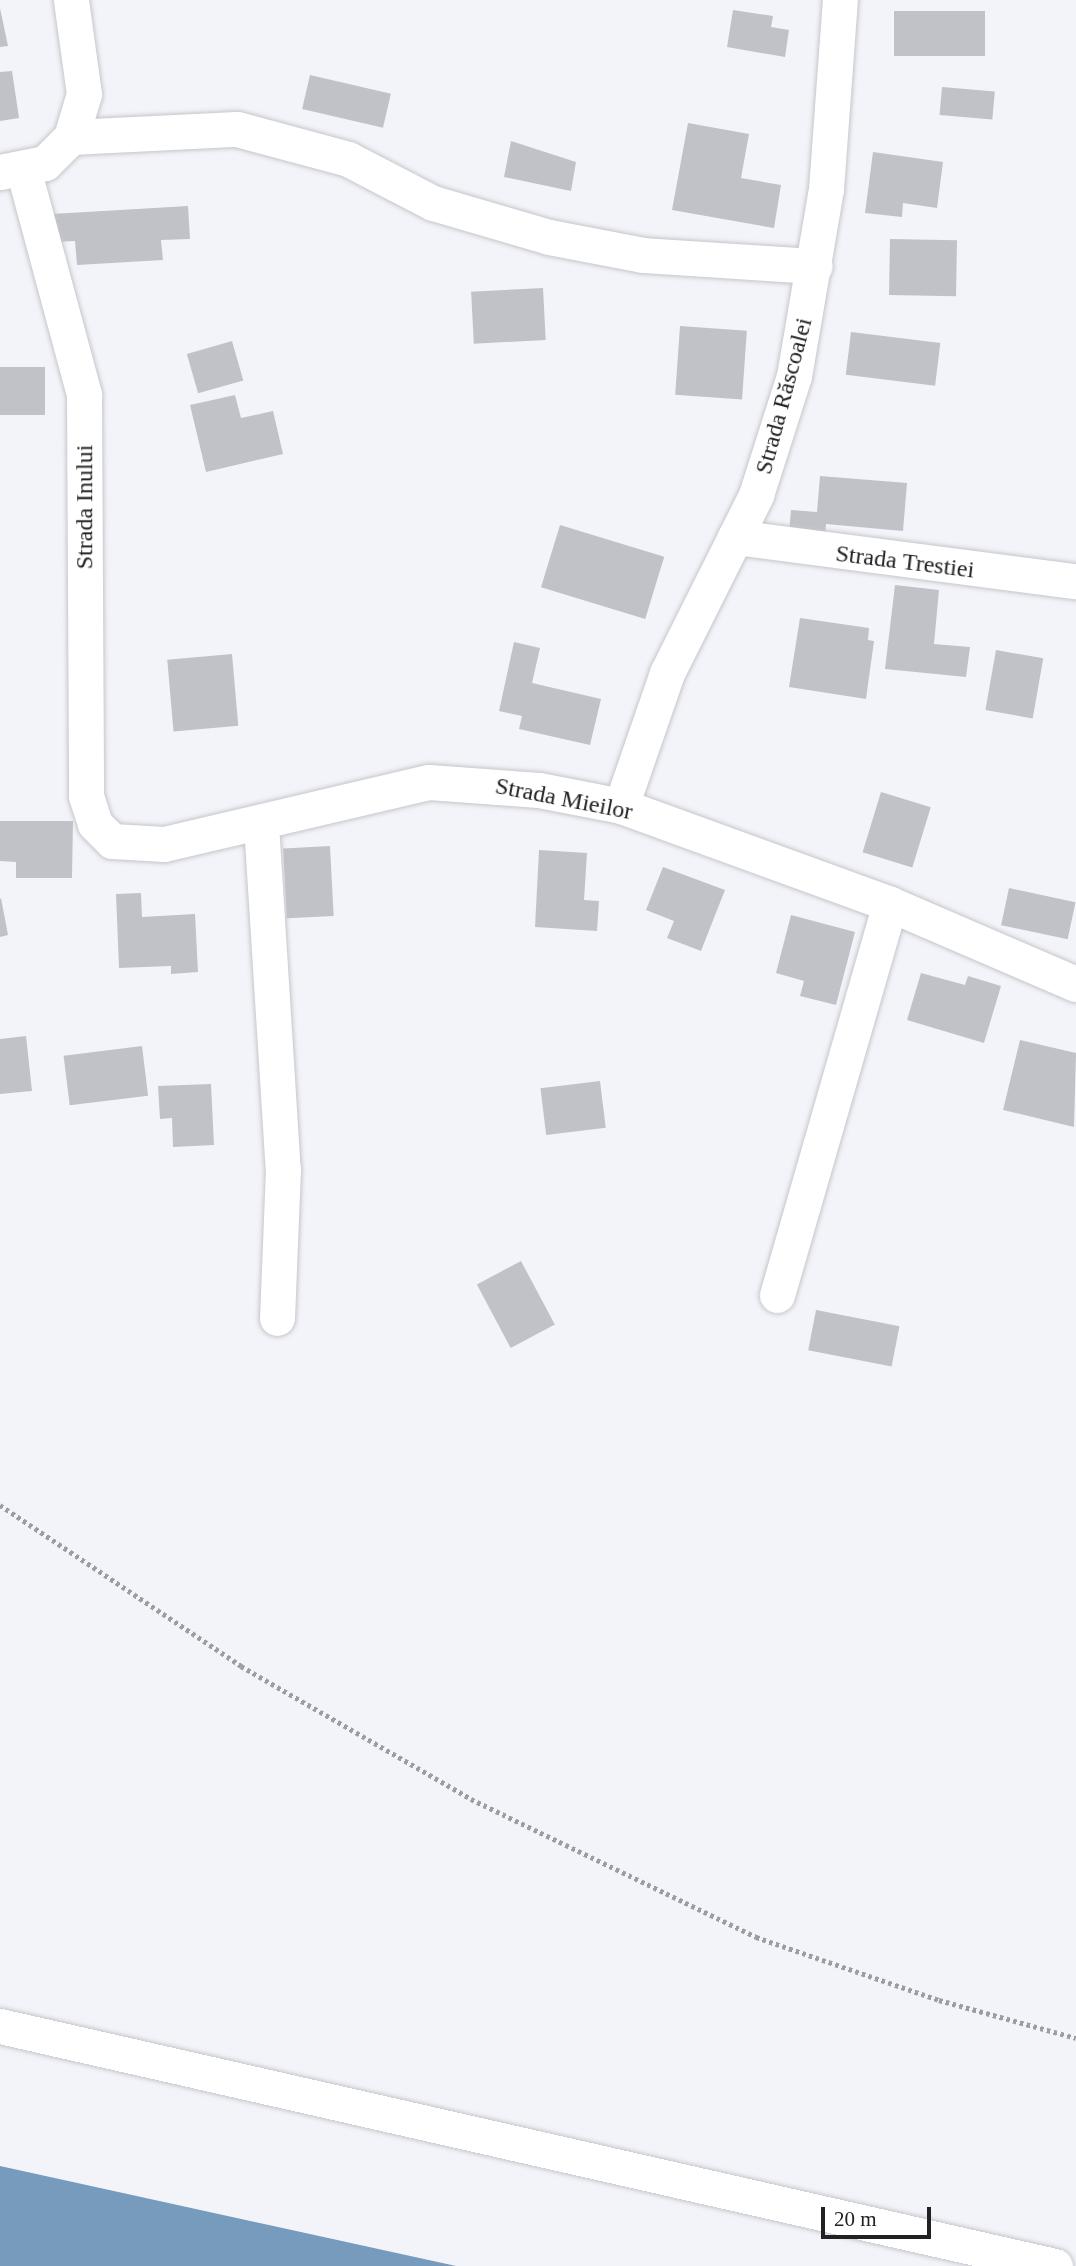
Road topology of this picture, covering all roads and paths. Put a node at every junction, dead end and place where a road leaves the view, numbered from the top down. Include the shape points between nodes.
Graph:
1 (71, 0) edge
2 (840, 0) edge
3 (71, 137) junction
4 (12, 172) edge
5 (816, 266) junction
6 (735, 537) junction
7 (1076, 581) edge
8 (621, 806) junction
9 (261, 824) junction
10 (112, 841) joint
11 (890, 904) junction
12 (1076, 984) edge
13 (777, 1295) dead end
14 (277, 1318) dead end
15 (0, 1505) edge
16 (0, 2026) edge
17 (1076, 2038) edge
18 (1055, 2266) edge

1 - 3 street via 83,94
2 - 5 street, Strada Răscoalei
3 - 4 street via 44,163
3 - 5 street via 237,129 348,159 433,203 549,237 643,255
4 - 10 street, Strada Inului via 84,395 86,796 95,824
5 - 6 street, Strada Răscoalei via 773,451
6 - 7 street, Strada Trestiei
6 - 8 street, Strada Răscoalei via 667,673
8 - 9 street, Strada Mieilor via 478,782 429,782 382,788
8 - 11 street, Strada Mieilor
9 - 10 street, Strada Mieilor via 164,844 133,847
9 - 14 street via 283,1169
11 - 12 street, Strada Mieilor
11 - 13 street
15 - 17 path via 241,1665 471,1798 756,1937 939,2000
16 - 18 street

